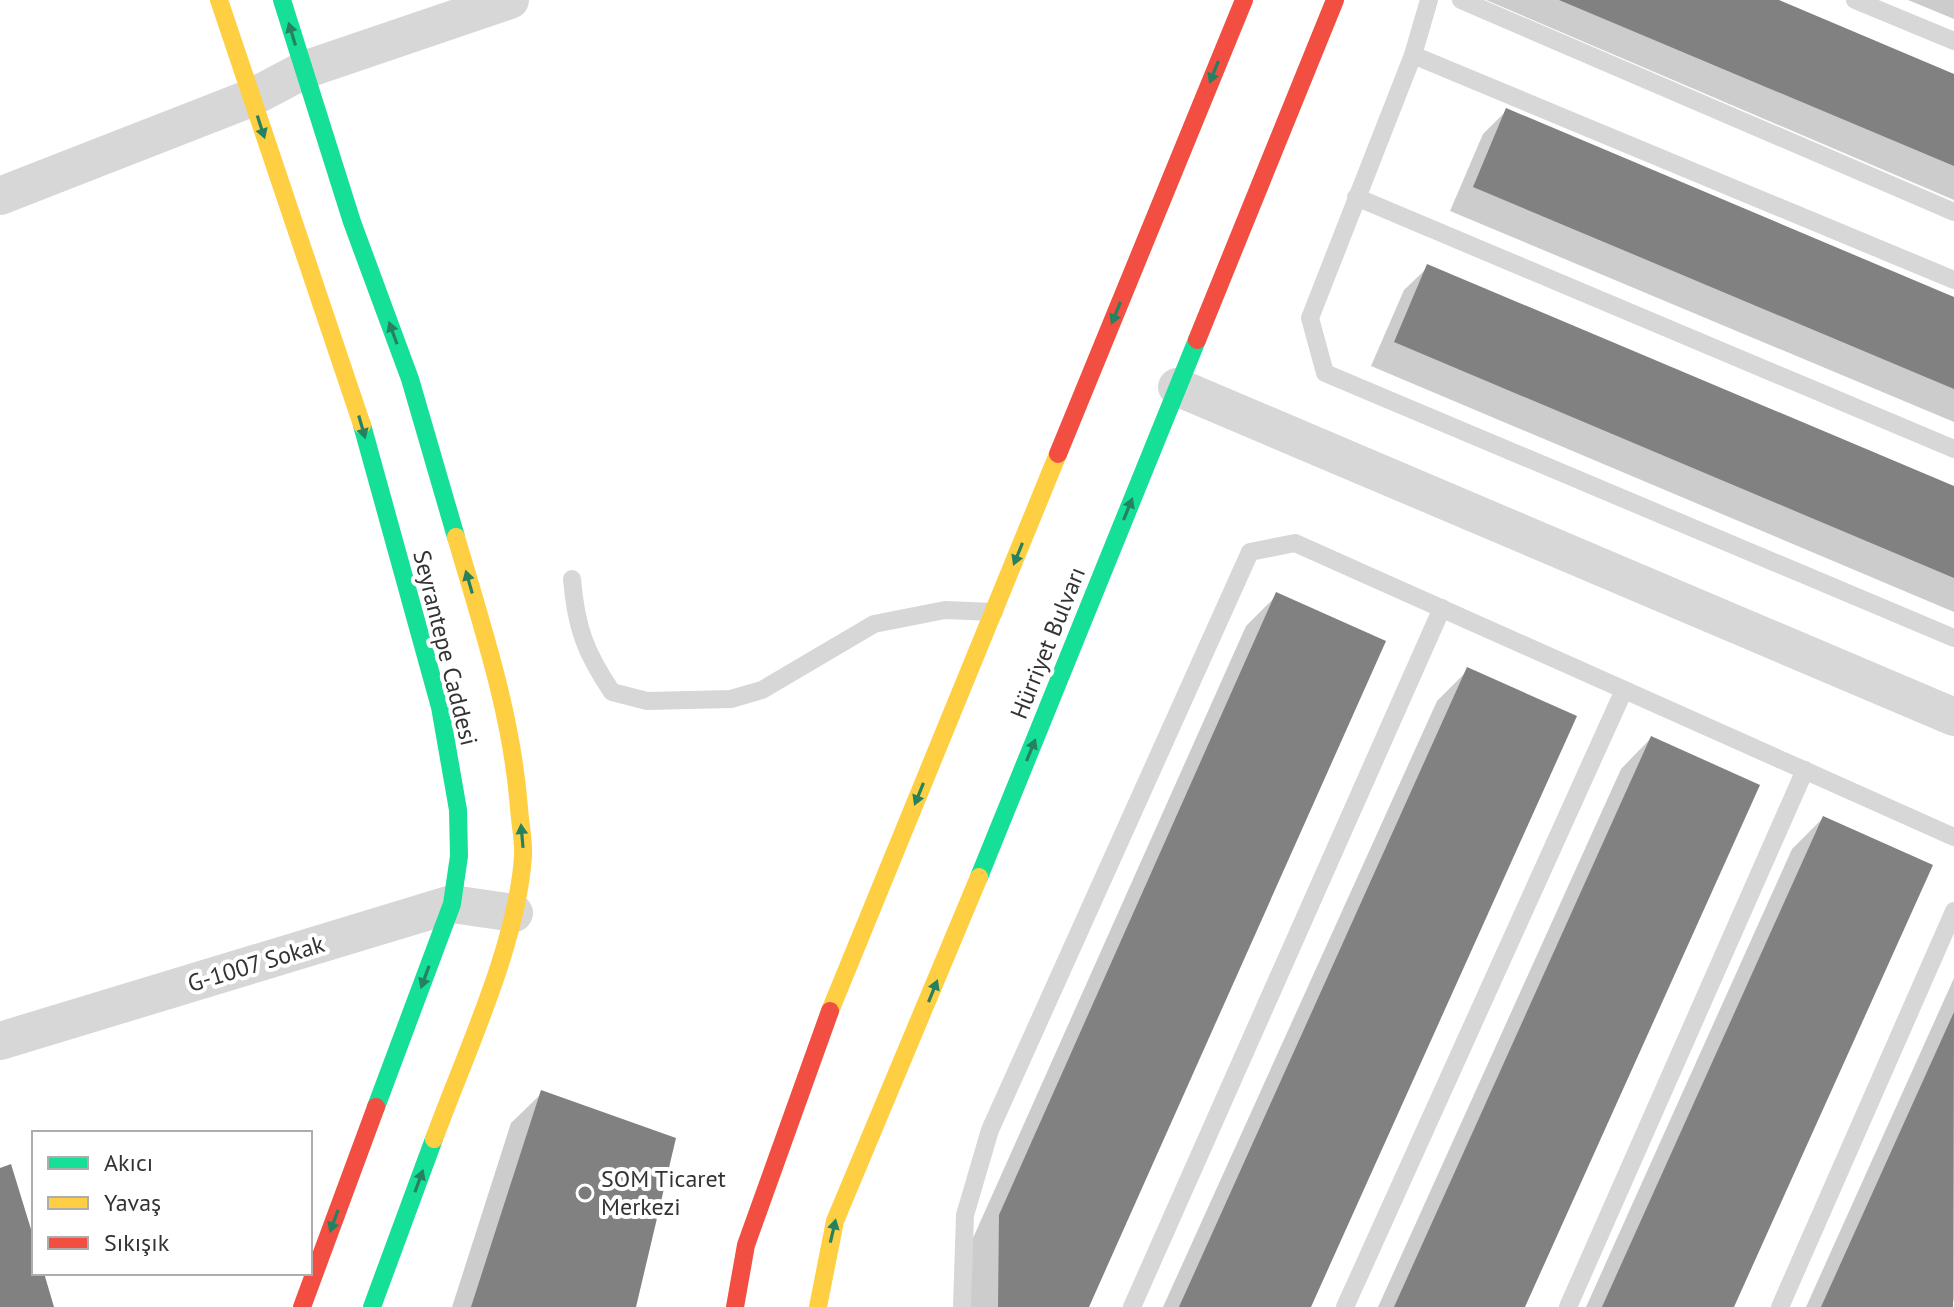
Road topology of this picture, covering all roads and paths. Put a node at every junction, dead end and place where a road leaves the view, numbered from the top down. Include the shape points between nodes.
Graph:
1 (219, 0) edge
2 (282, 0) edge
3 (510, 0) edge
4 (1244, 0) edge
5 (1335, 0) edge
6 (1429, 0) edge
7 (1461, 0) edge
8 (1855, 0) edge
9 (1954, 41) edge
10 (1413, 55) junction
11 (304, 70) junction
12 (251, 98) junction
13 (0, 196) edge
14 (1356, 197) junction
15 (1954, 212) edge
16 (1954, 280) edge
17 (1177, 387) junction
18 (1954, 449) edge
19 (572, 579) dead end
20 (1442, 608) junction
21 (994, 612) junction
22 (1954, 638) edge
23 (1624, 690) junction
24 (1954, 717) edge
25 (1805, 770) junction
26 (1954, 837) edge
27 (452, 904) junction
28 (1954, 911) edge
29 (514, 913) junction
30 (0, 1041) edge
31 (302, 1307) edge
32 (372, 1307) edge
33 (735, 1307) edge
34 (818, 1307) edge
35 (962, 1307) edge
36 (1132, 1307) edge
37 (1345, 1307) edge
38 (1568, 1307) edge
39 (1780, 1307) edge

1 - 12 main road, Seyrantepe Caddesi
11 -> 2 main road, Seyrantepe Caddesi
3 - 11 street
4 -> 21 main road
5 - 17 main road, Hürriyet Bulvarı
6 - 10 lane
7 - 15 lane
8 - 9 lane
10 - 14 lane
10 - 16 lane
11 - 12 street
29 -> 11 main road, Seyrantepe Caddesi via 523,855 517,781 497,675 410,379
12 - 13 street
12 -> 27 main road, Seyrantepe Caddesi via 350,382 440,707 458,810
14 - 18 lane
14 - 22 lane via 1310,318 1325,373
17 - 24 street
34 -> 17 main road, Hürriyet Bulvarı via 835,1221
19 - 21 lane via 576,621 588,657 612,692 647,701 731,699 762,690 874,624 945,610
20 - 23 lane
20 - 35 lane via 1295,543 1250,552 990,1130 965,1215
20 - 36 lane
21 -> 33 main road via 816,1046 746,1245
23 - 25 lane
23 - 37 lane
25 - 26 lane
25 - 38 lane
27 - 29 street, G-1007 Sokak
27 - 30 street, G-1007 Sokak
27 -> 31 main road, Seyrantepe Caddesi
28 - 39 lane
32 -> 29 main road, Seyrantepe Caddesi

